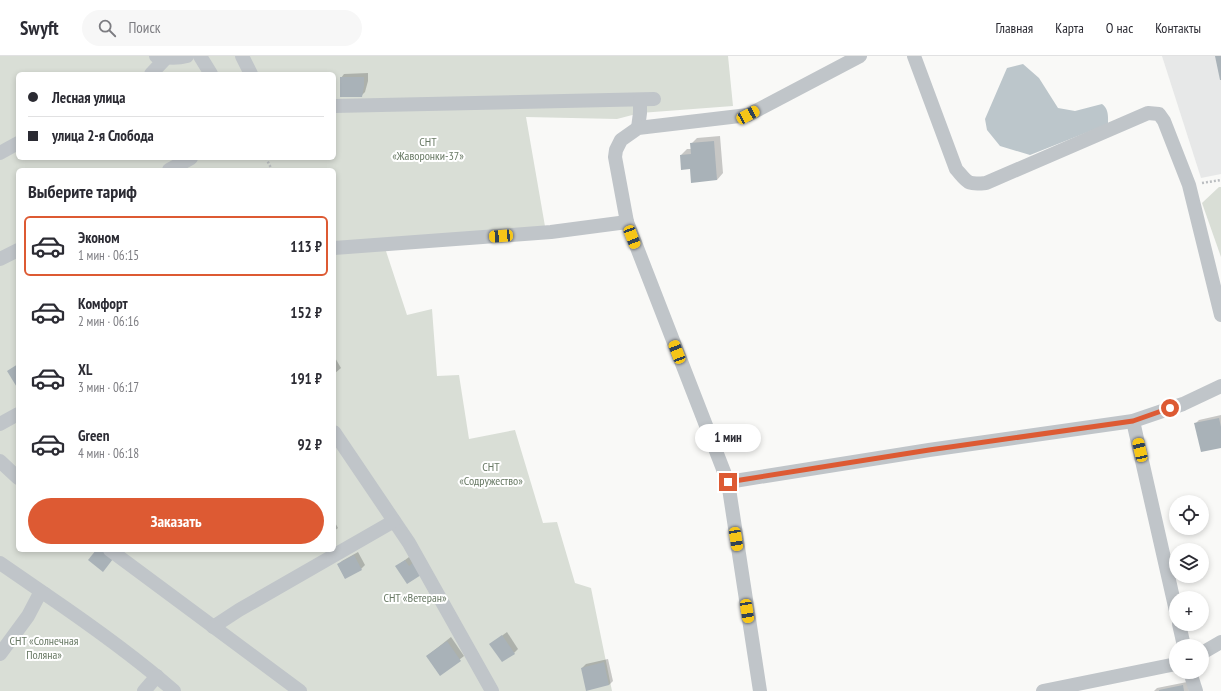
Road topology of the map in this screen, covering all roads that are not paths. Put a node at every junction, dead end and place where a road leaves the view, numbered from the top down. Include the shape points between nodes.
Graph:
1 (187, 56) edge
2 (200, 56) edge
3 (242, 56) edge
4 (860, 56) edge
5 (914, 56) edge
6 (161, 57) edge
7 (151, 72) edge
8 (209, 72) edge
9 (250, 72) edge
10 (336, 106) edge
11 (638, 128) junction
12 (16, 144) edge
13 (0, 153) edge
14 (187, 160) edge
15 (173, 168) edge
16 (627, 222) junction
17 (336, 248) edge
18 (16, 251) edge
19 (0, 259) edge
20 (1221, 315) edge
21 (1221, 386) edge
22 (16, 415) edge
23 (1133, 421) junction
24 (0, 424) edge
25 (336, 435) edge
26 (0, 460) edge
27 (16, 476) edge
28 (728, 482) junction
29 (394, 521) junction
30 (113, 552) edge
31 (0, 563) edge
32 (1171, 591) edge
33 (45, 594) junction
34 (213, 627) junction
35 (1221, 642) edge
36 (1209, 649) edge
37 (0, 654) edge
38 (1169, 665) edge
39 (157, 676) junction
40 (1192, 679) edge
41 (144, 691) edge
42 (174, 691) edge
43 (300, 691) edge
44 (492, 691) edge
45 (760, 691) edge
46 (1043, 691) edge
47 (1196, 691) edge

1 - 6 street
2 - 8 street
3 - 9 street
4 - 11 street via 748,115
5 - 20 street via 956,169 965,180 973,184 986,183 1148,113 1159,114 1189,186
6 - 7 street
10 - 11 street via 647,99 640,113
11 - 16 street via 621,140 615,157
12 - 13 street
14 - 15 street
16 - 17 street via 551,232
16 - 28 street
18 - 19 street
21 - 23 street via 1183,404
22 - 24 street
23 - 28 street
23 - 32 street
25 - 29 street
26 - 27 street
28 - 45 street
29 - 34 street
29 - 44 street via 409,543
30 - 34 street
31 - 33 street
33 - 37 street via 39,595 28,616
33 - 39 street via 98,630
34 - 43 street
35 - 36 street
38 - 46 street
39 - 41 street
39 - 42 street
40 - 47 street

